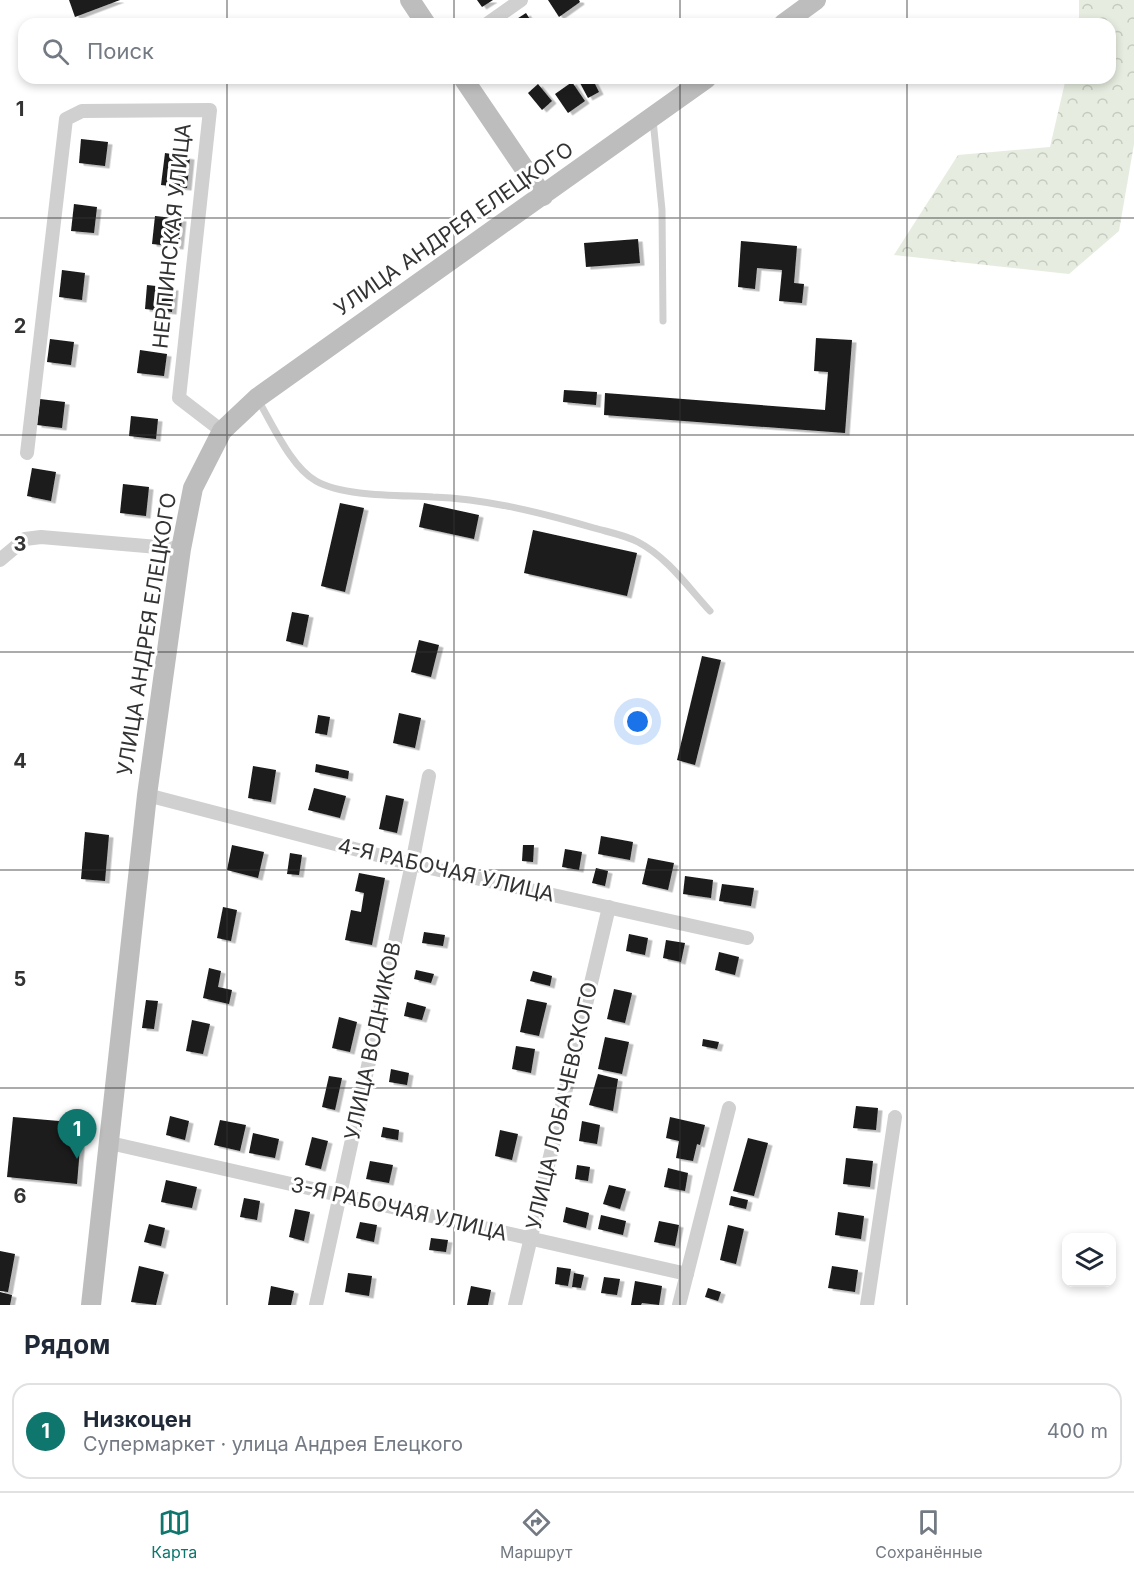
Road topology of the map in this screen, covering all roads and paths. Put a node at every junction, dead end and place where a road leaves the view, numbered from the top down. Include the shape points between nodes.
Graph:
1 (410, 0) edge
2 (521, 0) edge
3 (816, 0) edge
4 (422, 18) edge
5 (496, 18) edge
6 (791, 18) edge
7 (467, 84) edge
8 (699, 84) edge
9 (653, 117) junction
10 (543, 196) junction
11 (663, 321) dead end
12 (257, 398) junction
13 (222, 431) junction
14 (27, 453) dead end
15 (181, 549) junction
16 (0, 560) edge
17 (710, 610) dead end
18 (429, 776) dead end
19 (147, 795) junction
20 (412, 864) junction
21 (609, 907) junction
22 (747, 938) dead end
23 (729, 1107) dead end
24 (895, 1118) dead end
25 (110, 1143) junction
26 (340, 1195) junction
27 (531, 1238) junction
28 (687, 1274) junction
29 (91, 1305) edge
30 (316, 1305) edge
31 (515, 1305) edge
32 (679, 1305) edge
33 (867, 1305) edge

1 - 4 main road
2 - 5 street
3 - 6 main road
7 - 10 main road
8 - 9 main road, УЛИЦА АНДРЕЯ ЕЛЕЦКОГО
9 - 10 main road, УЛИЦА АНДРЕЯ ЕЛЕЦКОГО
9 - 11 lane via 662,210
10 - 12 main road, УЛИЦА АНДРЕЯ ЕЛЕЦКОГО
12 - 13 main road, УЛИЦА АНДРЕЯ ЕЛЕЦКОГО
12 - 17 lane via 302,470 316,481 337,489 469,498 557,517 637,541 659,556
13 - 14 street, НЕРПИНСКАЯ УЛИЦА via 179,398 210,110 82,111 66,119
13 - 15 main road, УЛИЦА АНДРЕЯ ЕЛЕЦКОГО via 193,488
15 - 16 street via 41,537 25,539
15 - 19 main road, УЛИЦА АНДРЕЯ ЕЛЕЦКОГО
18 - 20 street, УЛИЦА ВОДНИКОВ
19 - 20 street, 4-Я РАБОЧАЯ УЛИЦА
19 - 25 main road, УЛИЦА АНДРЕЯ ЕЛЕЦКОГО
20 - 21 street, 4-Я РАБОЧАЯ УЛИЦА
20 - 26 street, УЛИЦА ВОДНИКОВ
21 - 22 street, 4-Я РАБОЧАЯ УЛИЦА
21 - 27 street, УЛИЦА ЛОБАЧЕВСКОГО
23 - 28 street
24 - 33 street
25 - 26 street, 3-Я РАБОЧАЯ УЛИЦА
25 - 29 main road, УЛИЦА АНДРЕЯ ЕЛЕЦКОГО
26 - 27 street, 3-Я РАБОЧАЯ УЛИЦА
26 - 30 street, УЛИЦА ВОДНИКОВ
27 - 28 street, 3-Я РАБОЧАЯ УЛИЦА
27 - 31 street, УЛИЦА ЛОБАЧЕВСКОГО
28 - 32 street

